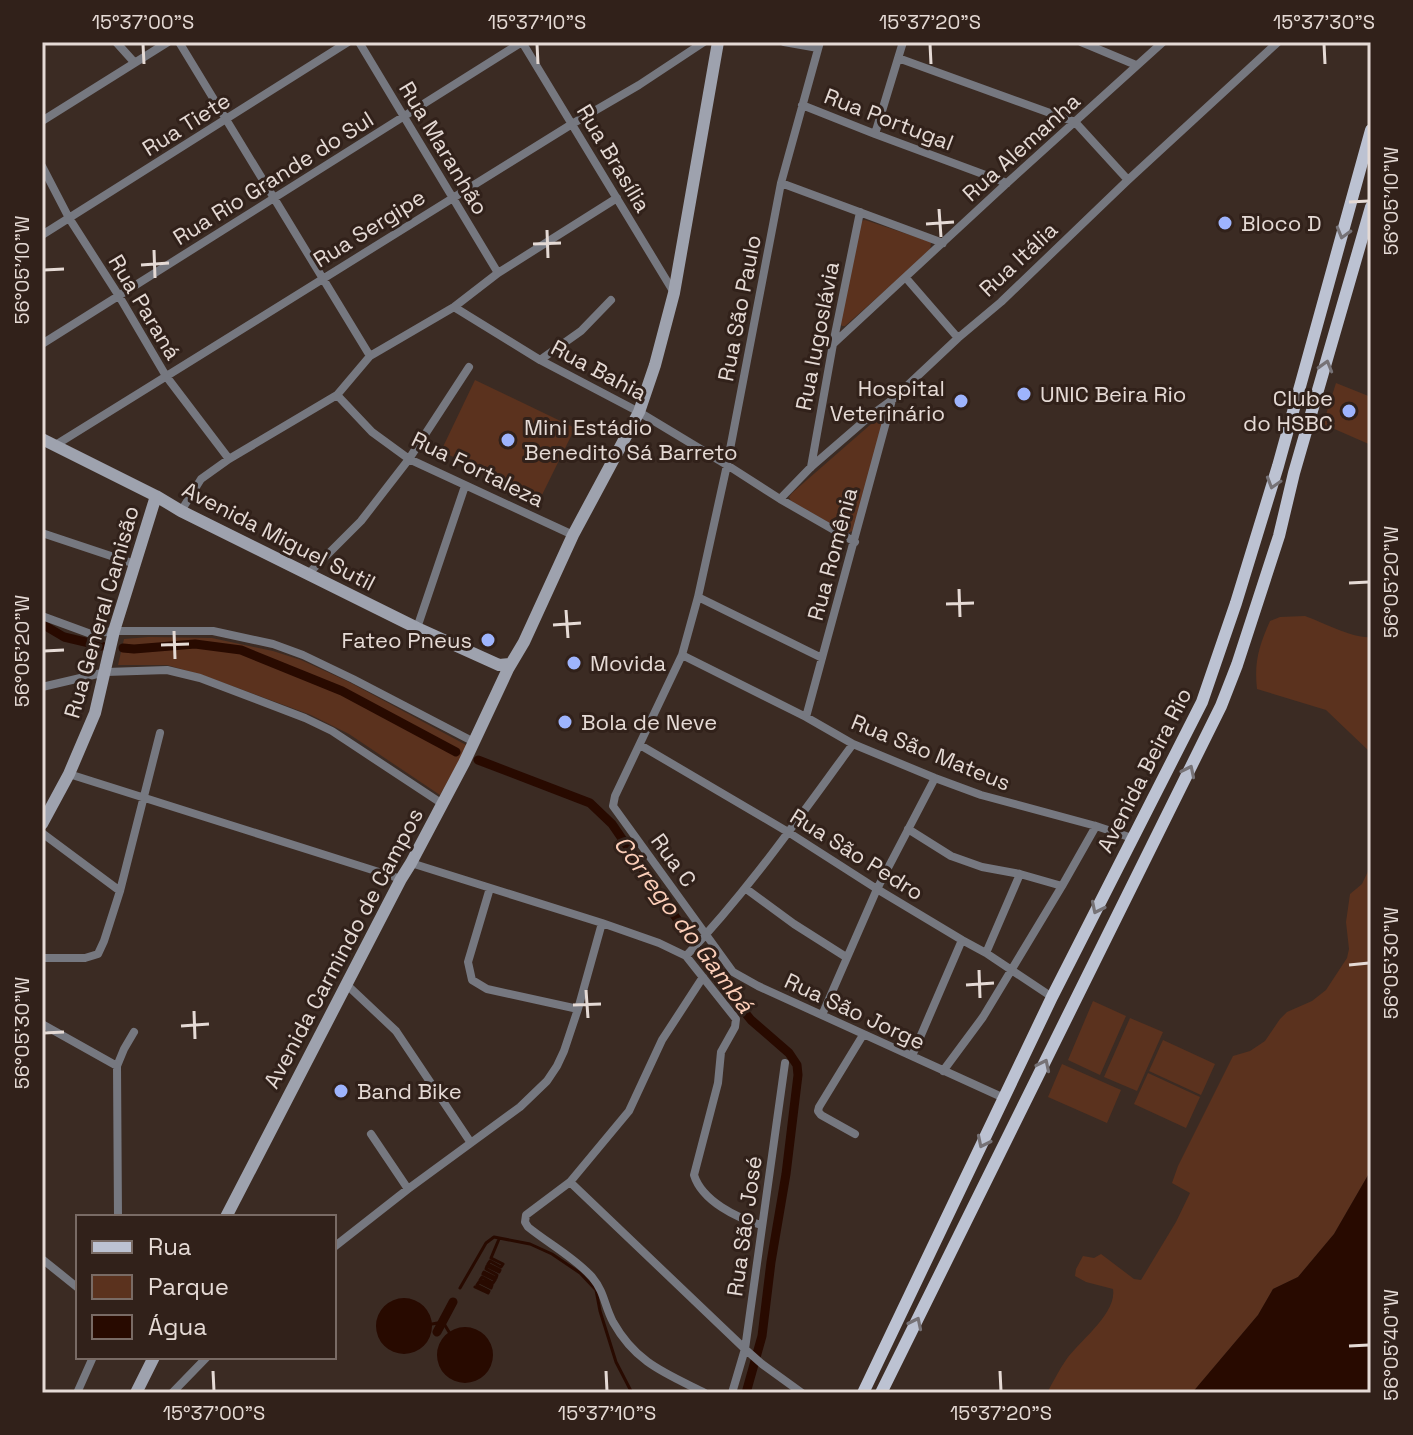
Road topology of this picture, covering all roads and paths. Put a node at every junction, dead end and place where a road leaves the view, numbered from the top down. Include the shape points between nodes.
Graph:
1 (116, 42) edge
2 (168, 42) edge
3 (179, 42) edge
4 (348, 42) edge
5 (359, 42) edge
6 (522, 42) edge
7 (704, 42) edge
8 (718, 42) edge
9 (786, 42) edge
10 (903, 42) edge
11 (1081, 42) edge
12 (1163, 42) edge
13 (1278, 42) edge
14 (819, 45) edge
15 (898, 58) junction
16 (134, 62) junction
17 (1136, 65) junction
18 (802, 105) junction
19 (404, 116) junction
20 (226, 120) junction
21 (42, 121) edge
22 (1075, 122) junction
23 (572, 124) junction
24 (1371, 130) edge
25 (875, 134) junction
26 (42, 166) edge
27 (1128, 180) junction
28 (781, 183) junction
29 (1007, 183) junction
30 (274, 198) junction
31 (453, 198) junction
32 (617, 198) junction
33 (1371, 207) edge
34 (860, 212) junction
35 (69, 218) junction
36 (42, 235) edge
37 (943, 243) junction
38 (498, 273) junction
39 (323, 278) junction
40 (906, 278) junction
41 (674, 293) junction
42 (119, 296) junction
43 (611, 300) dead end
44 (454, 307) junction
45 (958, 338) junction
46 (42, 344) edge
47 (833, 344) junction
48 (370, 356) junction
49 (540, 360) junction
50 (469, 367) dead end
51 (166, 376) junction
52 (337, 395) junction
53 (892, 400) junction
54 (639, 412) junction
55 (48, 442) edge
56 (229, 459) junction
57 (409, 459) junction
58 (727, 465) junction
59 (811, 467) junction
60 (465, 486) junction
61 (156, 496) junction
62 (780, 499) junction
63 (181, 511) junction
64 (1260, 524) junction
65 (42, 533) edge
66 (573, 535) junction
67 (1279, 536) junction
68 (855, 542) junction
69 (1253, 547) junction
70 (1270, 559) junction
71 (135, 564) junction
72 (309, 573) junction
73 (698, 597) junction
74 (42, 616) edge
75 (417, 628) junction
76 (114, 631) junction
77 (682, 655) junction
78 (822, 658) junction
79 (106, 672) junction
80 (505, 674) junction
81 (42, 687) edge
82 (806, 717) junction
83 (160, 733) dead end
84 (474, 742) junction
85 (853, 744) junction
86 (640, 745) junction
87 (69, 774) junction
88 (935, 778) junction
89 (143, 799) junction
90 (441, 803) junction
91 (613, 806) joint
92 (42, 824) edge
93 (1096, 826) junction
94 (908, 829) junction
95 (788, 832) junction
96 (42, 833) edge
97 (1132, 838) junction
98 (411, 863) junction
99 (1020, 874) junction
100 (401, 879) junction
101 (1062, 886) junction
102 (490, 888) junction
103 (745, 888) junction
104 (877, 889) junction
105 (120, 891) junction
106 (1125, 898) junction
107 (602, 923) junction
108 (704, 938) junction
109 (962, 940) junction
110 (986, 953) junction
111 (687, 954) junction
112 (846, 957) junction
113 (42, 958) edge
114 (1012, 969) junction
115 (703, 977) junction
116 (346, 984) junction
117 (1051, 1001) junction
118 (578, 1009) junction
119 (822, 1015) junction
120 (1066, 1021) junction
121 (42, 1024) edge
122 (134, 1032) dead end
123 (863, 1035) junction
124 (912, 1056) junction
125 (785, 1063) dead end
126 (117, 1066) junction
127 (943, 1071) junction
128 (1004, 1098) junction
129 (371, 1134) dead end
130 (855, 1134) dead end
131 (471, 1143) junction
132 (570, 1182) junction
133 (408, 1189) junction
134 (118, 1215) edge
135 (227, 1215) edge
136 (761, 1225) junction
137 (336, 1245) edge
138 (42, 1259) edge
139 (76, 1286) edge
140 (745, 1349) junction
141 (92, 1359) edge
142 (153, 1359) edge
143 (205, 1359) edge
144 (77, 1393) edge
145 (136, 1393) edge
146 (172, 1393) edge
147 (705, 1393) edge
148 (732, 1393) edge
149 (802, 1393) edge
150 (863, 1393) edge
151 (881, 1393) edge

1 - 16 street
2 - 16 street
3 - 20 street
4 - 20 street, Rua Tiete
5 - 19 street, Rua Maranhão
6 - 19 street, Rua Rio Grande do Sul
6 - 23 street, Rua Brasília
7 - 23 street, Rua Sergipe
8 - 41 main road, Avenida Carmindo de Campos
9 - 14 street
10 - 15 street
11 - 17 street
12 - 17 street, Rua Alemanha
13 - 27 street, Rua Itália
14 - 18 street, Rua São Paulo
15 - 22 street
15 - 25 street
16 - 21 street
17 - 22 street, Rua Alemanha
18 - 25 street, Rua Portugal
18 - 28 street, Rua São Paulo
19 - 30 street, Rua Rio Grande do Sul
19 - 31 street, Rua Maranhão
20 - 30 street
20 - 35 street, Rua Tiete
22 - 27 street
22 - 29 street, Rua Alemanha
23 - 31 street, Rua Sergipe
23 - 32 street, Rua Brasília
24 -> 64 main road, Avenida Beira Rio via 1362,186
25 - 29 street, Rua Portugal
26 - 35 street, Rua Paraná
27 - 45 street, Rua Itália
28 - 34 street
28 - 58 street, Rua São Paulo
29 - 37 street, Rua Alemanha
30 - 39 street
30 - 42 street, Rua Rio Grande do Sul
31 - 38 street, Rua Maranhão
31 - 39 street, Rua Sergipe
32 - 38 street
32 - 41 street, Rua Brasília
67 -> 33 main road, Avenida Beira Rio
34 - 37 street
34 - 47 street, Rua Iugoslávia
35 - 36 street, Rua Tiete
35 - 42 street, Rua Paraná
37 - 40 street, Rua Alemanha
38 - 44 street
39 - 48 street
39 - 51 street, Rua Sergipe
40 - 45 street
40 - 47 street, Rua Alemanha
41 - 54 main road, Avenida Carmindo de Campos
42 - 46 street, Rua Rio Grande do Sul
42 - 51 street, Rua Paraná
43 - 49 street via 581,331
44 - 48 street
44 - 49 street, Rua Bahia
45 - 53 street, Rua Itália
47 - 59 street, Rua Iugoslávia
48 - 52 street
49 - 54 street, Rua Bahia
50 - 57 street
51 - 55 street, Rua Sergipe
51 - 56 street, Rua Paraná
52 - 56 street
52 - 57 street, Rua Fortaleza via 372,432
53 - 59 street, Rua Itália
53 - 68 street, Rua Romênia
54 - 58 street, Rua Bahia
54 - 66 main road, Avenida Carmindo de Campos
55 - 61 main road, Avenida Miguel Sutil
56 - 63 street via 201,479
57 - 60 street, Rua Fortaleza
57 - 72 street via 361,521
58 - 62 street
58 - 73 street, Rua São Paulo
59 - 62 street, Rua Itália
60 - 66 street, Rua Fortaleza
60 - 75 street
61 - 63 main road, Avenida Miguel Sutil
61 - 71 main road, Rua General Camisão
62 - 68 street
63 - 72 main road, Avenida Miguel Sutil
64 - 67 main road via 1266,536
64 - 69 main road, Avenida Beira Rio
65 - 71 street
66 - 80 main road, Avenida Carmindo de Campos
67 - 70 main road, Avenida Beira Rio
68 - 78 street, Rua Romênia
69 - 70 main road via 1265,547
69 - 97 main road, Avenida Beira Rio via 1202,702
106 -> 70 main road, Avenida Beira Rio via 1221,706
71 - 76 main road, Rua General Camisão
72 - 75 main road, Avenida Miguel Sutil
73 - 77 street, Rua São Paulo
73 - 78 street
74 - 76 street via 91,634
75 - 80 main road, Avenida Miguel Sutil
76 - 79 main road, Rua General Camisão
76 - 84 street via 213,631 273,644
77 - 82 street, Rua São Mateus
77 - 86 street, Rua São Paulo
78 - 82 street, Rua Romênia
79 - 81 street
79 - 87 main road, Rua General Camisão
79 - 90 street via 167,670 305,718
80 - 84 main road, Avenida Carmindo de Campos
82 - 85 street, Rua São Mateus
83 - 89 street
84 - 90 main road, Avenida Carmindo de Campos
85 - 88 street, Rua São Mateus
85 - 95 street
86 - 91 street, Rua São Paulo
86 - 95 street, Rua São Pedro
87 - 89 street
87 - 92 main road, Rua General Camisão
88 - 93 street, Rua São Mateus
88 - 94 street
89 - 100 street
89 - 105 street
90 - 98 main road, Avenida Carmindo de Campos
91 - 108 street, Rua C
93 - 97 street, Rua São Mateus
93 - 101 street
94 - 99 street via 951,856
94 - 104 street
95 - 103 street
95 - 104 street, Rua São Pedro
96 - 105 street
97 - 106 main road via 1138,854
97 -> 117 main road, Avenida Beira Rio
98 - 100 main road, Avenida Carmindo de Campos
98 - 102 street
99 - 101 street
99 - 110 street
100 - 116 main road, Avenida Carmindo de Campos
101 - 114 street
102 - 107 street
102 - 118 street via 468,962 472,980 487,989
103 - 108 street
103 - 112 street
104 - 109 street, Rua São Pedro
104 - 112 street
105 - 113 street via 98,954
106 - 120 main road, Avenida Beira Rio
107 - 111 street
107 - 118 street
108 - 111 street
108 - 119 street, Rua São Jorge via 733,972
109 - 110 street, Rua São Pedro
109 - 124 street
110 - 114 street, Rua São Pedro
111 - 115 street
112 - 119 street
114 - 117 street, Rua São Pedro
114 - 127 street
115 - 132 street via 662,1040 629,1111
115 - 136 street via 736,1023 721,1052 694,1175 711,1198
116 - 131 street via 396,1031
116 - 135 main road, Avenida Carmindo de Campos
117 - 120 main road via 1059,1020
117 - 128 main road, Avenida Beira Rio
118 - 131 street via 547,1081
119 - 123 street, Rua São Jorge
151 -> 120 main road, Avenida Beira Rio
121 - 126 street
122 - 126 street
123 - 124 street, Rua São Jorge
123 - 130 street via 818,1111
124 - 127 street, Rua São Jorge
125 - 136 street, Rua São José
126 - 134 street
127 - 128 street, Rua São Jorge
128 -> 150 main road, Avenida Beira Rio
129 - 133 street
131 - 133 street
132 - 140 street
132 - 147 street via 526,1215 528,1227 592,1278 622,1339 652,1367
133 - 137 street
136 - 140 street, Rua São José
138 - 139 street
140 - 148 street, Rua São José
140 - 149 street
141 - 144 street
142 - 145 main road
143 - 146 street

